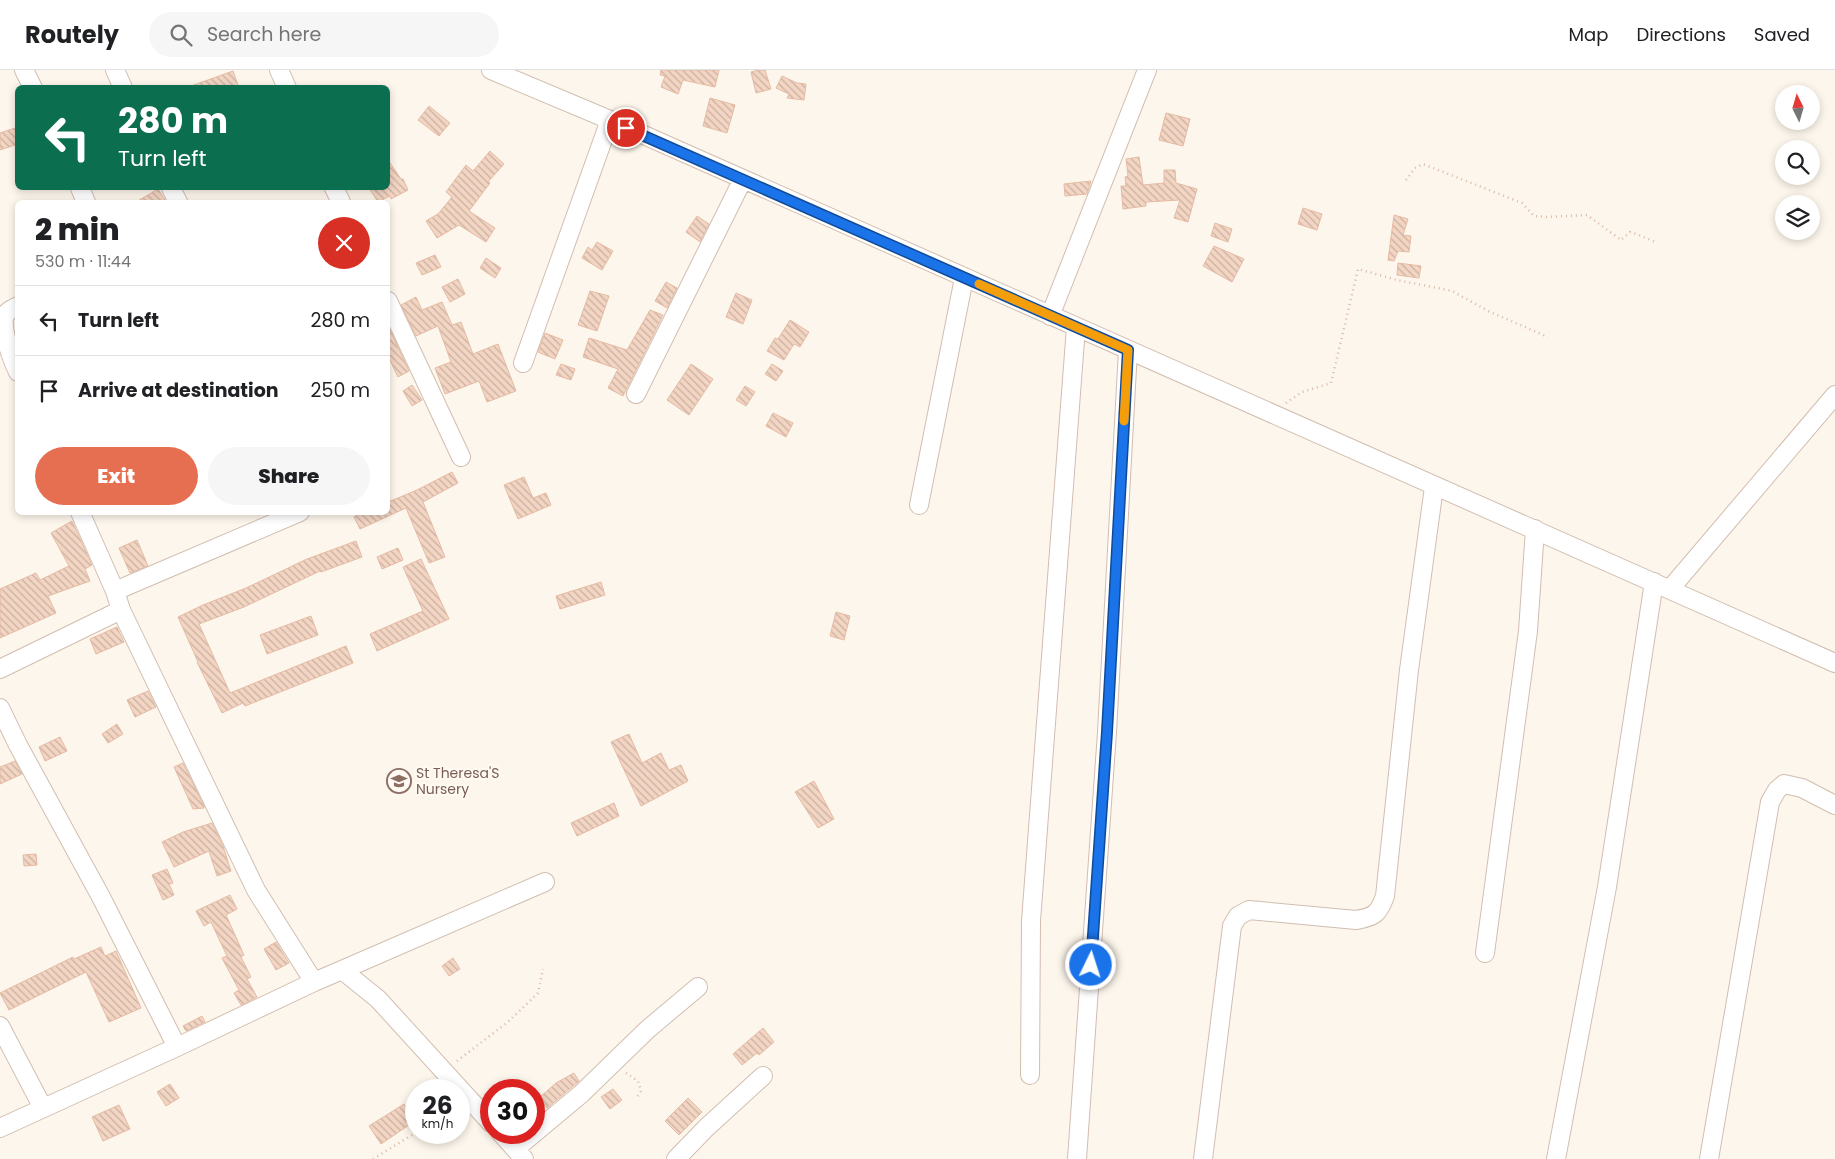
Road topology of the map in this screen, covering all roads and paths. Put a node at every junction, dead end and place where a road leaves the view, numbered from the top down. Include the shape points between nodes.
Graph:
1 (24, 70) edge
2 (115, 70) edge
3 (279, 70) edge
4 (491, 70) edge
5 (1147, 70) edge
6 (32, 85) edge
7 (122, 85) edge
8 (285, 85) edge
9 (610, 120) junction
10 (742, 179) junction
11 (1406, 180) dead end
12 (1655, 242) dead end
13 (964, 278) junction
14 (390, 305) edge
15 (15, 308) edge
16 (1050, 316) junction
17 (1076, 327) junction
18 (1548, 337) dead end
19 (1128, 350) junction
20 (4, 351) edge
21 (523, 362) dead end
22 (15, 368) edge
23 (636, 394) dead end
24 (1835, 395) edge
25 (1270, 414) junction
26 (461, 457) dead end
27 (1434, 486) junction
28 (919, 505) dead end
29 (81, 515) edge
30 (293, 515) edge
31 (1535, 529) junction
32 (1654, 582) junction
33 (1670, 589) junction
34 (115, 590) junction
35 (121, 610) junction
36 (1835, 663) edge
37 (0, 670) edge
38 (0, 708) edge
39 (1835, 805) edge
40 (545, 882) dead end
41 (1486, 953) dead end
42 (544, 969) dead end
43 (342, 970) junction
44 (314, 982) junction
45 (698, 988) dead end
46 (0, 1026) edge
47 (177, 1047) junction
48 (452, 1065) dead end
49 (606, 1070) junction
50 (763, 1076) dead end
51 (1030, 1076) dead end
52 (636, 1099) dead end
53 (42, 1108) junction
54 (480, 1111) edge
55 (0, 1128) edge
56 (405, 1139) edge
57 (511, 1144) edge
58 (520, 1154) edge
59 (373, 1159) edge
60 (676, 1159) edge
61 (1077, 1159) edge
62 (1203, 1159) edge
63 (1556, 1159) edge
64 (1709, 1159) edge

1 - 6 street
2 - 7 street
3 - 8 street
4 - 9 street
5 - 16 street
9 - 10 street
9 - 21 street
10 - 13 street
10 - 23 street
11 - 12 path via 1415,168 1423,164 1522,203 1534,216 1587,215 1621,240 1630,232
13 - 16 street
13 - 28 street
14 - 26 street
15 - 20 street via 4,316
16 - 17 street
17 - 19 street
17 - 51 street via 1031,921
18 - 25 path via 1452,291 1358,269 1330,383 1302,392
19 - 25 street
19 - 61 street via 1107,732
20 - 22 street
24 - 33 street
25 - 27 street
27 - 31 street
27 - 62 street via 1409,670 1385,896 1380,910 1368,918 1356,920 1249,910 1238,916 1232,926
29 - 34 street
30 - 34 street
31 - 32 street
31 - 41 street via 1528,631
32 - 33 street
32 - 63 street via 1606,887
33 - 36 street
34 - 35 street
35 - 37 street
35 - 44 street via 256,890
38 - 47 street
39 - 64 street via 1802,788 1784,784 1770,802
40 - 43 street
42 - 48 path via 538,993 508,1022
43 - 44 street
43 - 54 street via 378,999
44 - 47 street
45 - 49 street via 648,1029
46 - 53 street
47 - 53 street
49 - 52 path via 622,1069 638,1080 641,1092
49 - 58 street
50 - 60 street
53 - 55 street
56 - 59 path
57 - 58 street

